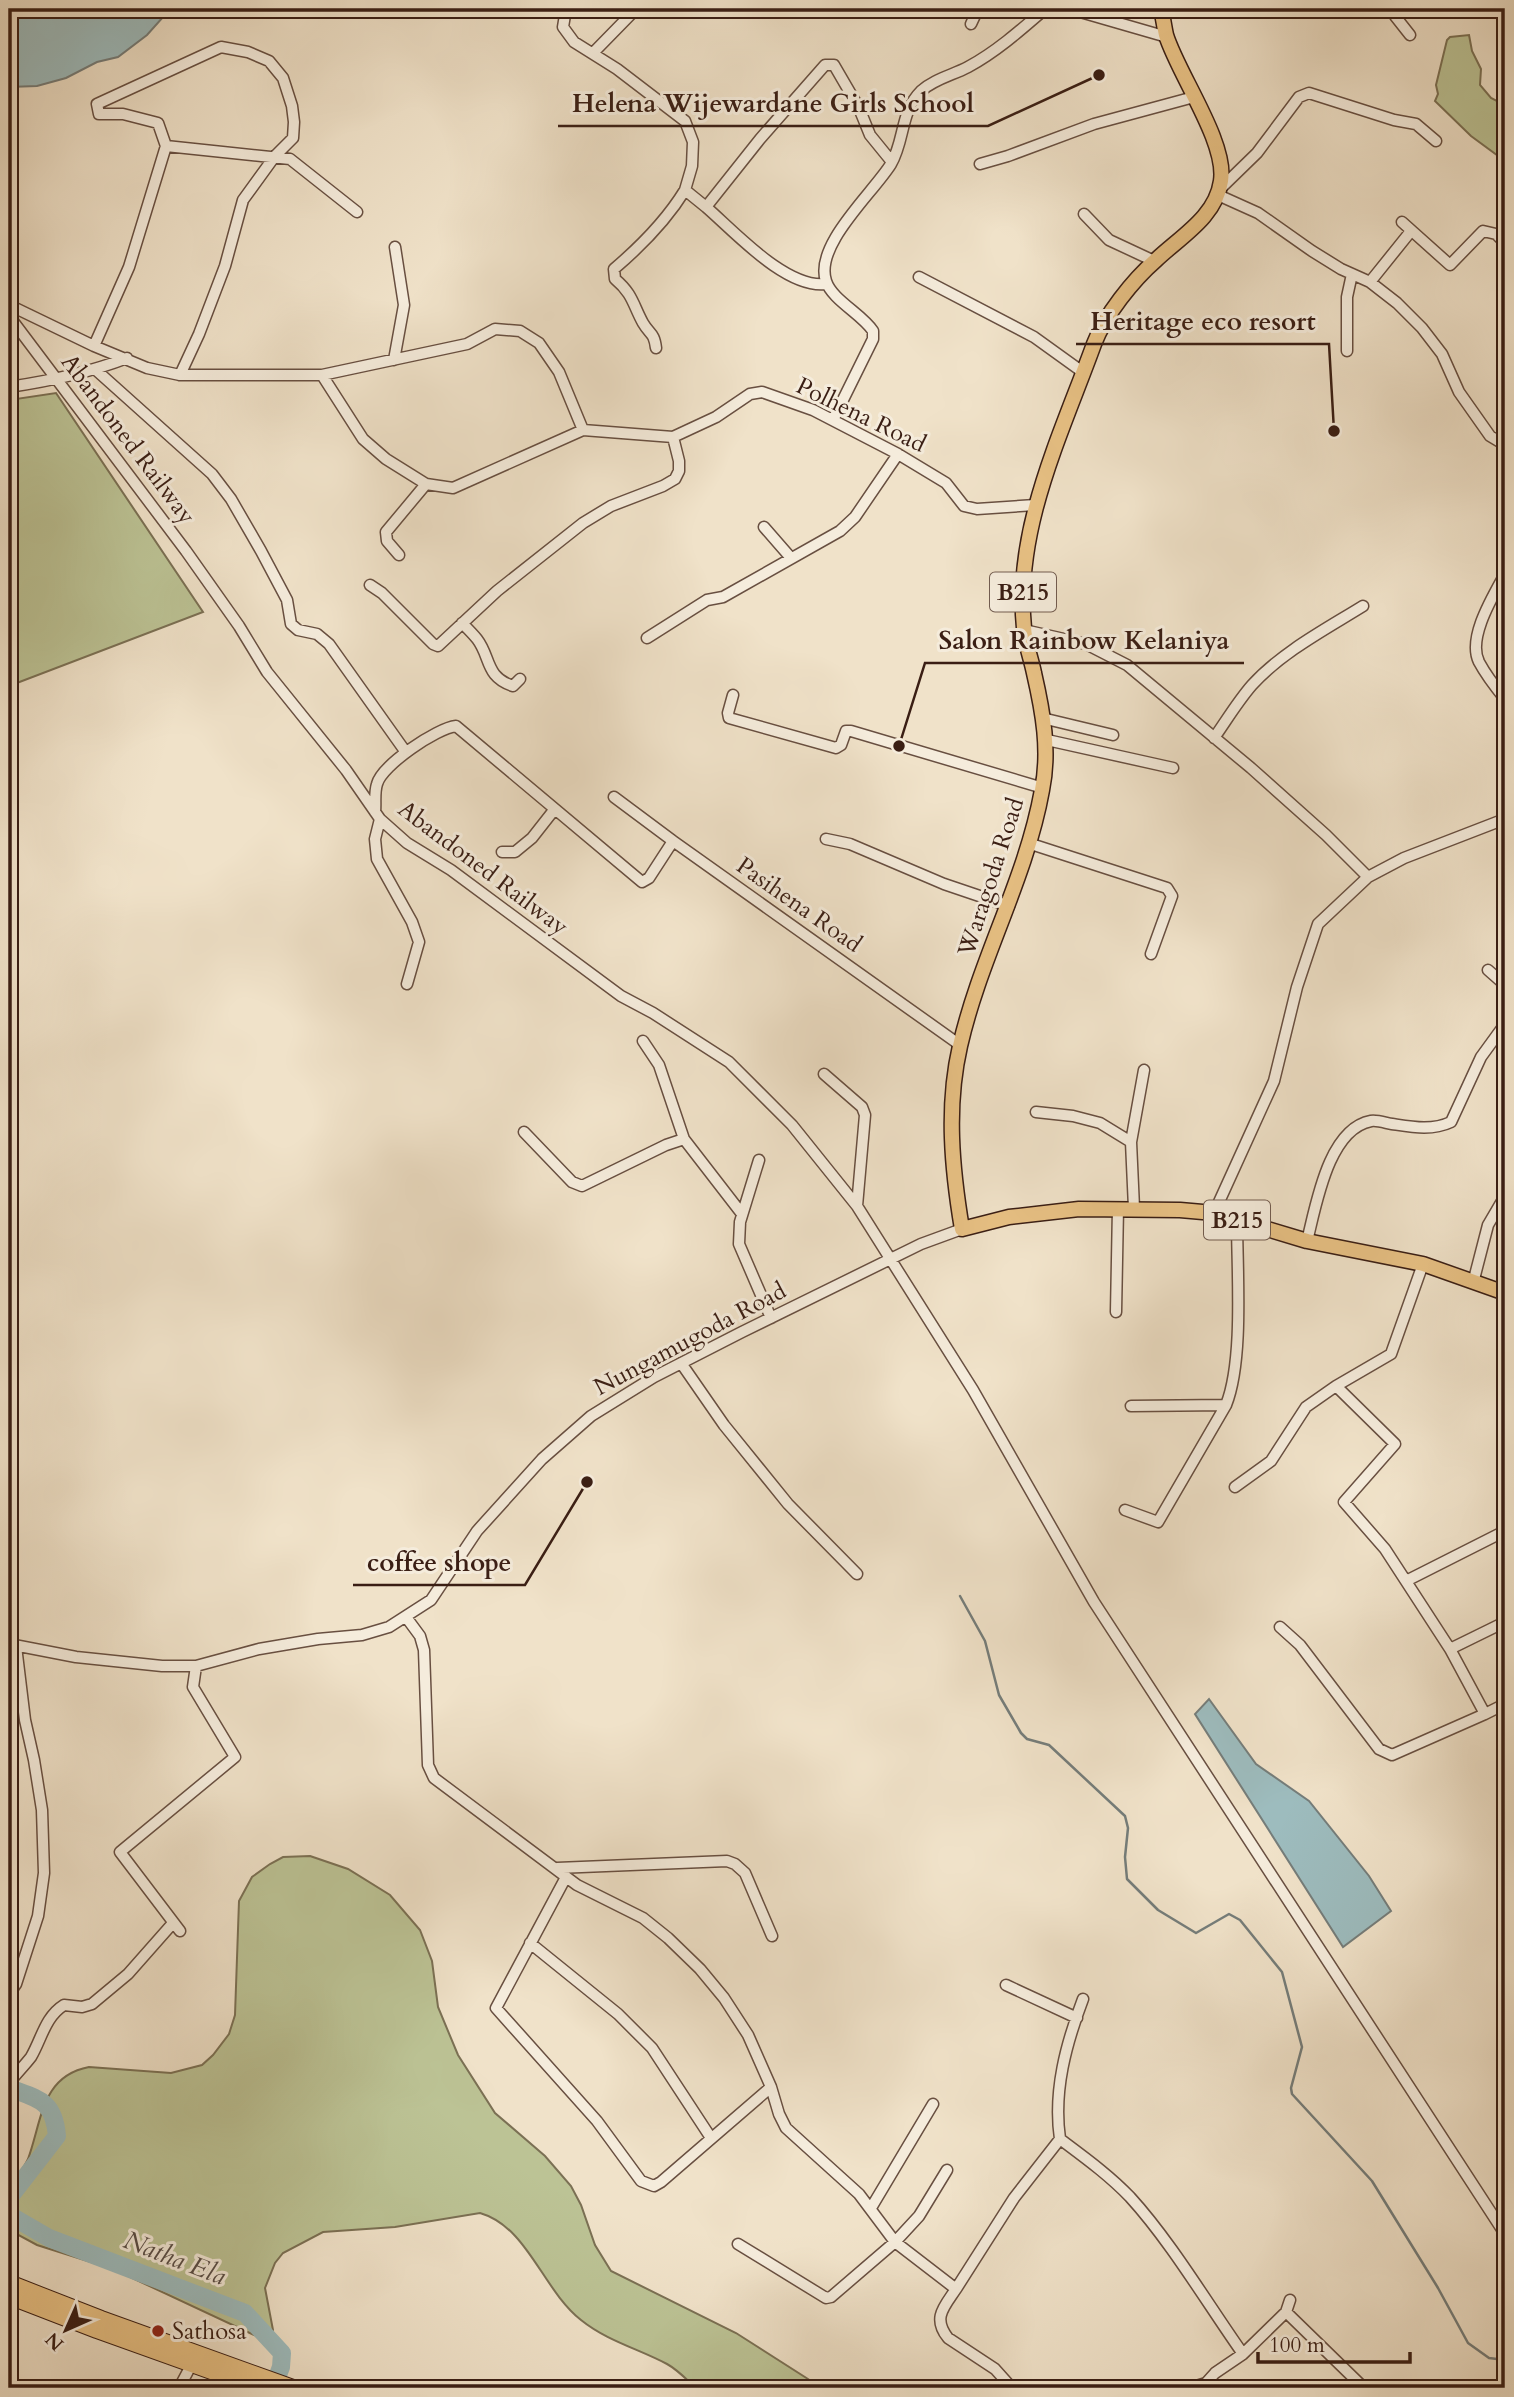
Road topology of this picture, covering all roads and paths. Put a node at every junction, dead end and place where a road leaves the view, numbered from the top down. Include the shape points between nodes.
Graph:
1 (566, 9) edge
2 (636, 9) edge
3 (978, 9) edge
4 (1045, 9) edge
5 (1070, 9) edge
6 (1161, 9) edge
7 (1395, 9) edge
8 (1494, 9) edge
9 (1505, 17) edge
10 (971, 24) dead end
11 (1410, 34) dead end
12 (1167, 37) junction
13 (593, 53) junction
14 (1194, 97) junction
15 (1436, 141) dead end
16 (166, 146) junction
17 (275, 156) junction
18 (892, 162) junction
19 (980, 164) dead end
20 (685, 190) junction
21 (1219, 192) junction
22 (706, 206) junction
23 (357, 212) dead end
24 (1084, 214) dead end
25 (1402, 222) dead end
26 (1411, 231) junction
27 (1504, 240) edge
28 (395, 247) dead end
29 (1154, 261) junction
30 (1352, 274) junction
31 (919, 277) dead end
32 (1370, 282) junction
33 (826, 284) junction
34 (9, 305) edge
35 (9, 316) edge
36 (94, 346) junction
37 (656, 348) dead end
38 (1347, 351) dead end
39 (127, 358) junction
40 (394, 360) junction
41 (96, 370) junction
42 (1084, 373) junction
43 (322, 375) junction
44 (180, 376) junction
45 (58, 380) junction
46 (9, 387) edge
47 (833, 419) junction
48 (583, 430) junction
49 (673, 437) junction
50 (1505, 445) edge
51 (898, 454) junction
52 (426, 484) junction
53 (1035, 505) junction
54 (764, 527) dead end
55 (399, 555) dead end
56 (791, 558) junction
57 (1505, 574) edge
58 (370, 585) dead end
59 (1363, 606) dead end
60 (462, 623) junction
61 (1024, 630) junction
62 (647, 638) dead end
63 (520, 679) dead end
64 (733, 695) dead end
65 (1505, 699) edge
66 (1042, 718) junction
67 (1113, 735) dead end
68 (1214, 738) junction
69 (1047, 740) junction
70 (405, 751) junction
71 (1173, 768) dead end
72 (1043, 788) junction
73 (614, 797) dead end
74 (554, 810) junction
75 (377, 815) junction
76 (1505, 819) edge
77 (826, 839) dead end
78 (673, 841) junction
79 (1031, 844) junction
80 (502, 852) dead end
81 (1368, 877) junction
82 (1009, 906) junction
83 (1151, 954) dead end
84 (1488, 970) dead end
85 (407, 984) dead end
86 (1505, 985) edge
87 (1505, 1024) edge
88 (643, 1041) dead end
89 (960, 1045) junction
90 (1144, 1070) dead end
91 (824, 1074) dead end
92 (1036, 1112) dead end
93 (524, 1132) dead end
94 (684, 1139) junction
95 (1131, 1142) junction
96 (759, 1160) dead end
97 (1505, 1196) edge
98 (857, 1206) junction
99 (1118, 1208) junction
100 (1134, 1208) junction
101 (1214, 1213) junction
102 (743, 1214) junction
103 (1237, 1220) junction
104 (962, 1229) junction
105 (1307, 1241) junction
106 (889, 1260) junction
107 (1423, 1264) junction
108 (1473, 1283) junction
109 (1505, 1293) edge
110 (1116, 1312) dead end
111 (771, 1318) junction
112 (681, 1363) junction
113 (1336, 1386) junction
114 (1226, 1405) junction
115 (1131, 1406) dead end
116 (1235, 1487) dead end
117 (1125, 1510) dead end
118 (1505, 1531) edge
119 (857, 1574) dead end
120 (1406, 1581) junction
121 (406, 1617) junction
122 (1505, 1622) edge
123 (1280, 1627) dead end
124 (13, 1645) edge
125 (1450, 1649) junction
126 (196, 1666) junction
127 (1505, 1704) edge
128 (1485, 1714) junction
129 (557, 1868) junction
130 (566, 1877) junction
131 (772, 1936) dead end
132 (530, 1943) junction
133 (1006, 1985) dead end
134 (9, 1994) edge
135 (1083, 2000) dead end
136 (1077, 2018) junction
137 (10, 2081) edge
138 (771, 2087) junction
139 (933, 2104) dead end
140 (711, 2138) junction
141 (1060, 2139) junction
142 (947, 2170) dead end
143 (871, 2208) junction
144 (1505, 2234) edge
145 (895, 2242) junction
146 (738, 2244) dead end
147 (9, 2283) edge
148 (956, 2289) junction
149 (9, 2296) edge
150 (1290, 2300) dead end
151 (1286, 2312) junction
152 (1242, 2354) junction
153 (195, 2360) junction
154 (257, 2383) edge
155 (179, 2388) edge
156 (292, 2388) edge
157 (1012, 2388) edge
158 (1190, 2388) edge
159 (1364, 2388) edge

1 - 13 street via 563,27 574,42
2 - 13 street
3 - 10 street
4 - 18 street via 969,66 924,88 905,115
5 - 12 street
6 - 12 main road
7 - 11 street via 1395,16
8 - 9 street
12 - 14 main road
13 - 20 street via 685,121 693,142
14 - 19 street via 1094,124
14 - 21 main road via 1221,162
15 - 21 street via 1416,124 1303,94
16 - 17 street
16 - 17 street via 158,123 124,114 99,114 97,104 221,47 269,61 283,78 294,122 293,138
16 - 36 street via 129,267
17 - 23 street via 290,159
17 - 44 street via 243,200 225,266
18 - 22 street via 870,135 834,65 825,65
18 - 33 street via 839,233 823,268
20 - 22 street
20 - 37 street via 645,241 614,269 615,279 654,335
21 - 29 main road, Waragoda Road / B215 via 1197,225
21 - 30 street
22 - 33 street via 775,265 799,280
24 - 29 street via 1109,240
25 - 26 street
26 - 27 street via 1450,265 1483,232
26 - 32 street
28 - 40 street via 404,305
29 - 42 main road, Waragoda Road / B215 via 1124,294 1096,338
30 - 32 street
30 - 38 street
31 - 42 street via 1034,337
32 - 50 street via 1422,328 1490,436
33 - 47 street via 873,331
34 - 36 street
35 - 45 street, Abandoned Railway
36 - 39 street
39 - 41 street
39 - 44 street
40 - 43 street
40 - 48 street via 467,344 495,329 520,331 539,343 559,372
41 - 45 street
41 - 70 street via 212,474 261,551 286,600 291,624 329,644
42 - 53 main road, Waragoda Road / B215
43 - 44 street
43 - 52 street via 363,439
45 - 46 street
45 - 75 street, Abandoned Railway via 194,562 267,672
47 - 49 street, Polhena Road via 762,392 750,394 716,417
47 - 51 street, Polhena Road
48 - 49 street, Polhena Road
48 - 52 street, Polhena Road via 453,488
49 - 60 street via 679,461 675,479 583,523
51 - 53 street, Polhena Road via 946,483 964,506
51 - 56 street via 855,517
52 - 55 street via 386,532 387,541
53 - 61 main road, Waragoda Road / B215 via 1023,574
54 - 56 street
56 - 62 street via 723,597 706,600
57 - 65 street via 1475,640 1478,660
58 - 60 street via 436,646
59 - 68 street via 1308,640 1252,685
60 - 63 street via 479,641 488,666 503,682 513,686
61 - 66 main road, Waragoda Road / B215
61 - 68 street via 1086,644 1128,665
64 - 72 street via 729,718 836,748 846,731 851,731
66 - 67 street
66 - 69 main road, Waragoda Road / B215
68 - 81 street
69 - 71 street
69 - 72 main road, Waragoda Road / B215
70 - 74 street via 456,726
70 - 75 street via 377,782
72 - 79 main road, Waragoda Road / B215
73 - 78 street, Pasihena Road
74 - 78 street via 642,882
74 - 80 street via 516,852
75 - 85 street via 377,859 419,942
75 - 98 street, Abandoned Railway via 407,843 451,870 621,996 729,1062 792,1125
76 - 81 street
77 - 82 street
78 - 89 street, Pasihena Road
79 - 82 main road, Waragoda Road / B215
79 - 83 street via 1167,888 1171,892
81 - 101 street via 1318,924 1273,1081
82 - 89 main road, Waragoda Road / B215
84 - 86 street
87 - 105 street via 1481,1057 1451,1122 1423,1128 1371,1121 1351,1131 1338,1146 1323,1179
88 - 94 street via 659,1065
89 - 104 main road, Waragoda Road / B215 via 952,1122 953,1176
90 - 95 street
91 - 98 street via 862,1107 865,1115
92 - 95 street via 1100,1123
93 - 94 street via 572,1182 582,1186
94 - 102 street
95 - 100 street
96 - 102 street
97 - 108 street via 1489,1225
98 - 106 street, Abandoned Railway
99 - 100 main road, B215
99 - 104 main road, B215 via 1009,1217
99 - 110 street
100 - 101 main road, B215
101 - 103 main road, B215
102 - 111 street via 739,1244
103 - 105 main road, B215
103 - 114 street via 1236,1346
104 - 106 street, Nungamugoda Road
105 - 107 main road, B215
106 - 111 street, Nungamugoda Road
106 - 144 street, Abandoned Railway via 972,1390 1094,1602
107 - 108 main road, B215
107 - 113 street via 1391,1354
108 - 109 main road, B215
111 - 112 street, Nungamugoda Road
112 - 119 street via 788,1504
112 - 121 street, Nungamugoda Road via 591,1416 542,1459 477,1531 431,1600
113 - 116 street via 1306,1407 1270,1461
113 - 120 street via 1395,1444 1344,1502
114 - 115 street
114 - 117 street via 1158,1522
118 - 120 street
120 - 125 street
121 - 126 street, Nungamugoda Road via 362,1634 259,1649
121 - 129 street via 424,1650 428,1765 434,1778
122 - 125 street
123 - 128 street via 1300,1645 1370,1739 1392,1755
124 - 126 street, Nungamugoda Road via 88,1658
124 - 134 street via 42,1810 44,1873 38,1916
125 - 128 street
126 - 137 street via 193,1687 235,1757 120,1852 176,1927 92,2004 64,2004 58,2009 31,2056
127 - 128 street
129 - 130 street
129 - 131 street via 727,1861 745,1873
130 - 132 street
130 - 138 street via 643,1918 700,1969 748,2035
132 - 140 street via 618,2014 652,2048
132 - 140 street via 495,2008 597,2121 641,2181 654,2186 662,2182
133 - 136 street
135 - 136 street
136 - 141 street via 1060,2071
138 - 140 street
138 - 143 street via 786,2128
139 - 143 street
141 - 148 street via 1014,2198
141 - 152 street via 1092,2162 1150,2221
142 - 145 street via 919,2216
143 - 145 street
145 - 146 street via 826,2298
145 - 148 street
147 - 153 highway
148 - 157 street via 939,2325 948,2338 995,2369
149 - 153 highway
150 - 151 street
151 - 152 street
151 - 159 street
152 - 158 street via 1206,2383
153 - 154 highway
153 - 155 street
154 - 156 highway

